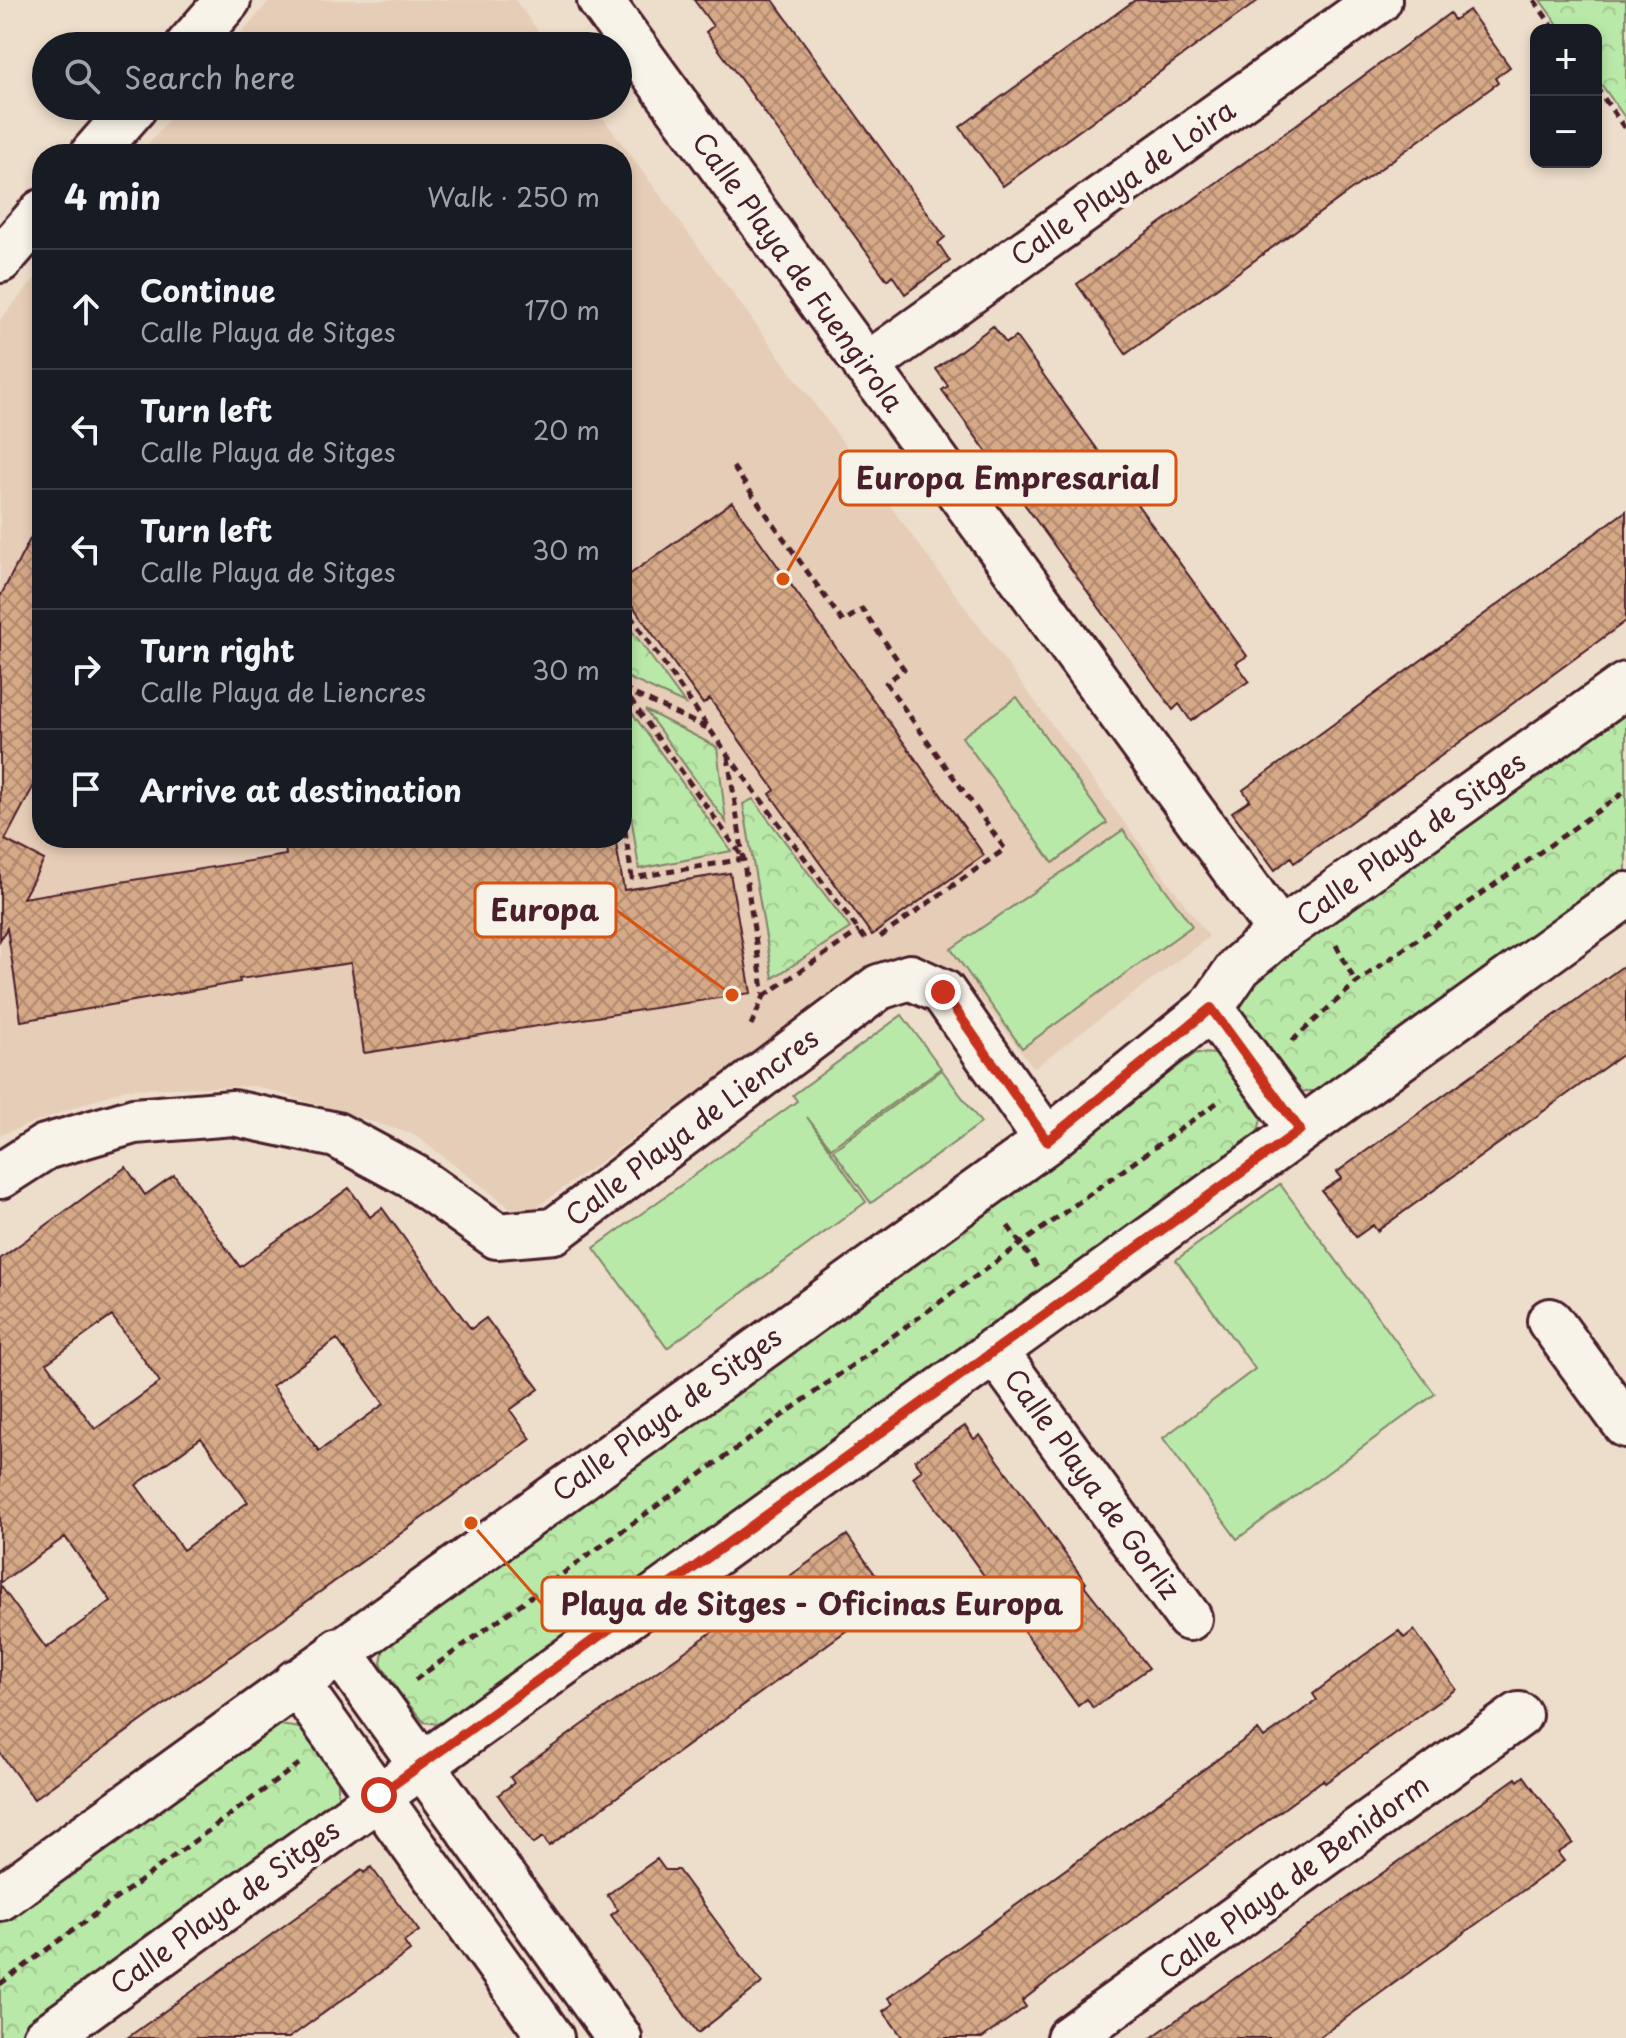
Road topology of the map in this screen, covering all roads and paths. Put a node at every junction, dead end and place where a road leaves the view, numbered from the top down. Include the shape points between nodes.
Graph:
1 (228, 0) edge
2 (600, 0) edge
3 (1379, 0) edge
4 (1534, 0) edge
5 (1551, 24) edge
6 (200, 32) edge
7 (623, 32) edge
8 (632, 44) edge
9 (1602, 96) edge
10 (123, 120) edge
11 (1626, 130) edge
12 (102, 144) edge
13 (32, 223) edge
14 (0, 260) edge
15 (866, 366) junction
16 (733, 467) dead end
17 (632, 618) edge
18 (1626, 685) edge
19 (632, 694) edge
20 (632, 703) edge
21 (710, 729) junction
22 (727, 754) junction
23 (1626, 791) edge
24 (628, 848) edge
25 (744, 859) junction
26 (1626, 895) edge
27 (859, 931) junction
28 (1280, 932) junction
29 (1330, 933) dead end
30 (1356, 983) junction
31 (764, 996) junction
32 (1211, 1008) junction
33 (748, 1031) dead end
34 (1285, 1047) dead end
35 (1226, 1096) dead end
36 (1300, 1130) junction
37 (1047, 1141) junction
38 (0, 1176) edge
39 (1006, 1223) dead end
40 (1021, 1244) junction
41 (1043, 1276) dead end
42 (1550, 1321) dead end
43 (994, 1350) junction
44 (1626, 1425) edge
45 (1189, 1618) dead end
46 (339, 1650) junction
47 (296, 1682) junction
48 (411, 1683) dead end
49 (1519, 1715) dead end
50 (304, 1761) dead end
51 (421, 1764) junction
52 (379, 1795) junction
53 (0, 1898) edge
54 (0, 1984) edge
55 (45, 2038) edge
56 (551, 2038) edge
57 (619, 2038) edge
58 (1069, 2038) edge

1 - 6 street
2 - 7 street, Calle Playa de Fuengirola
3 - 15 street, Calle Playa de Loira
4 - 5 path
8 - 15 street, Calle Playa de Fuengirola
9 - 11 path
10 - 12 street
13 - 14 street
15 - 28 street, Calle Playa de Fuengirola
16 - 27 path via 843,622 862,609 904,669 886,683 1005,849 869,944
17 - 21 path
18 - 28 street, Calle Playa de Sitges
19 - 21 path
20 - 25 path
21 - 22 path
22 - 25 path
22 - 27 path
23 - 30 path
24 - 25 path via 632,878
25 - 31 path
26 - 36 street, Calle Playa de Sitges
27 - 31 path
28 - 32 street, Calle Playa de Sitges via 1239,967
29 - 30 path
30 - 34 path
31 - 33 path
32 - 36 street
32 - 37 street, Calle Playa de Sitges
35 - 40 path
36 - 43 street, Calle Playa de Sitges
37 - 38 street, Calle Playa de Liencres via 943,992 910,977 879,987 554,1231 497,1236 414,1177 336,1135 233,1113 134,1121 45,1147
37 - 46 street, Calle Playa de Sitges
39 - 40 path
40 - 41 path
40 - 48 path
42 - 44 street
43 - 45 street, Calle Playa de Gorliz
43 - 51 street, Calle Playa de Sitges
46 - 47 street, Calle Playa de Sitges
46 - 51 street
47 - 52 street
47 - 53 street, Calle Playa de Sitges
49 - 58 street, Calle Playa de Benidorm
50 - 54 path
51 - 52 street, Calle Playa de Sitges
51 - 57 street
52 - 55 street, Calle Playa de Sitges
52 - 56 street

